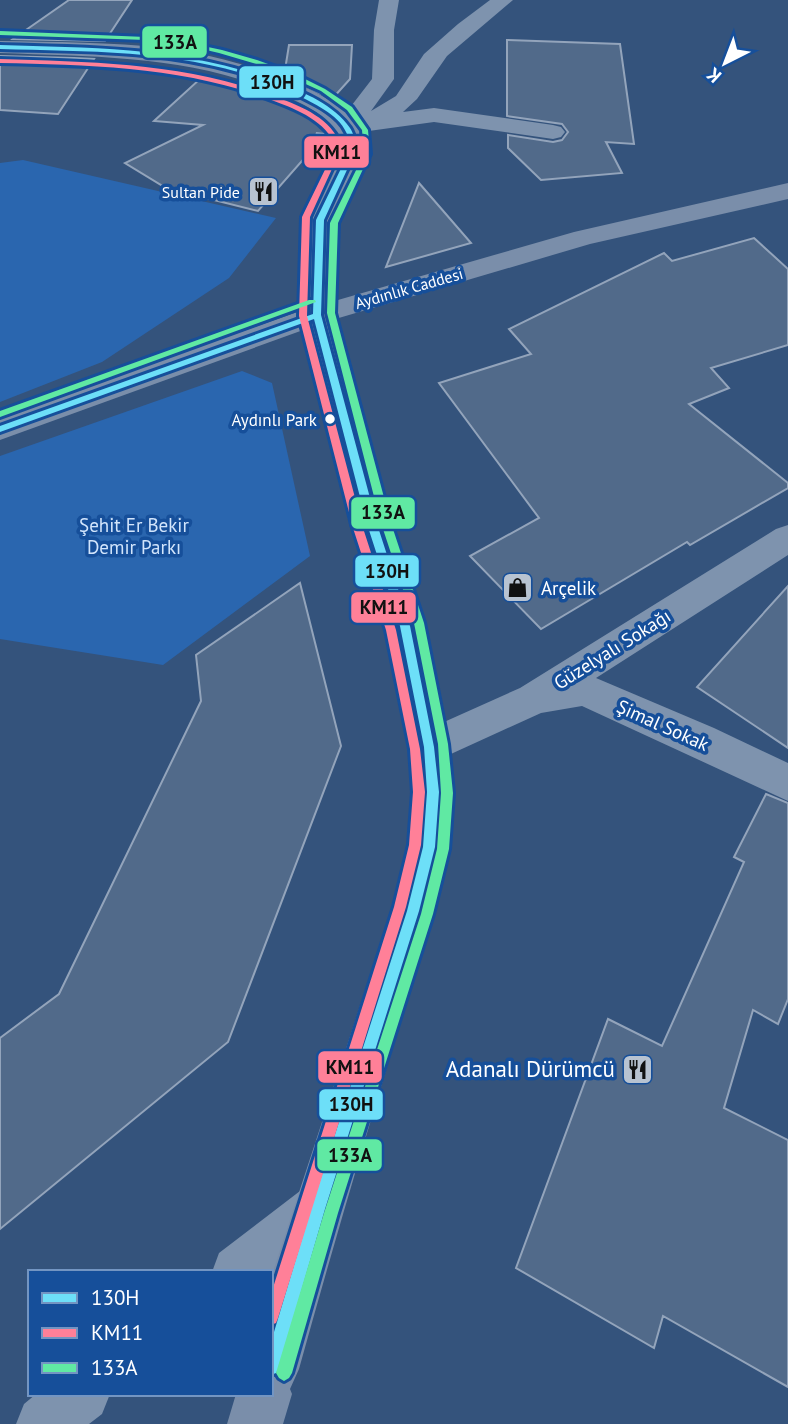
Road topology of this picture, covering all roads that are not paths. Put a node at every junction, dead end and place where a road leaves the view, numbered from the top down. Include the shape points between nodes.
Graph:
1 (389, 0) edge
2 (503, 0) edge
3 (0, 47) edge
4 (347, 127) junction
5 (553, 132) dead end
6 (788, 191) edge
7 (317, 315) junction
8 (0, 429) edge
9 (779, 554) edge
10 (533, 699) junction
11 (429, 747) junction
12 (788, 783) edge
13 (318, 1209) junction
14 (241, 1270) edge
15 (273, 1362) edge
16 (79, 1396) edge
17 (263, 1396) edge
18 (44, 1424) edge
19 (255, 1424) edge

1 - 4 street via 383,79
2 - 4 street via 432,59 397,108
3 - 4 street via 146,54 210,64 320,103
4 - 5 street via 434,115
4 - 7 street via 354,148 320,220
6 - 7 street, Aydınlık Caddesi via 583,238
7 - 8 street, Aydınlık Caddesi
7 - 11 street via 372,524 405,626
9 - 10 street, Güzelyalı Sokağı
10 - 11 street, Güzelyalı Sokağı
10 - 12 street, Şimal Sokak via 584,690
11 - 13 street via 433,792 429,847
13 - 14 street
13 - 15 street
16 - 18 street
17 - 19 street

